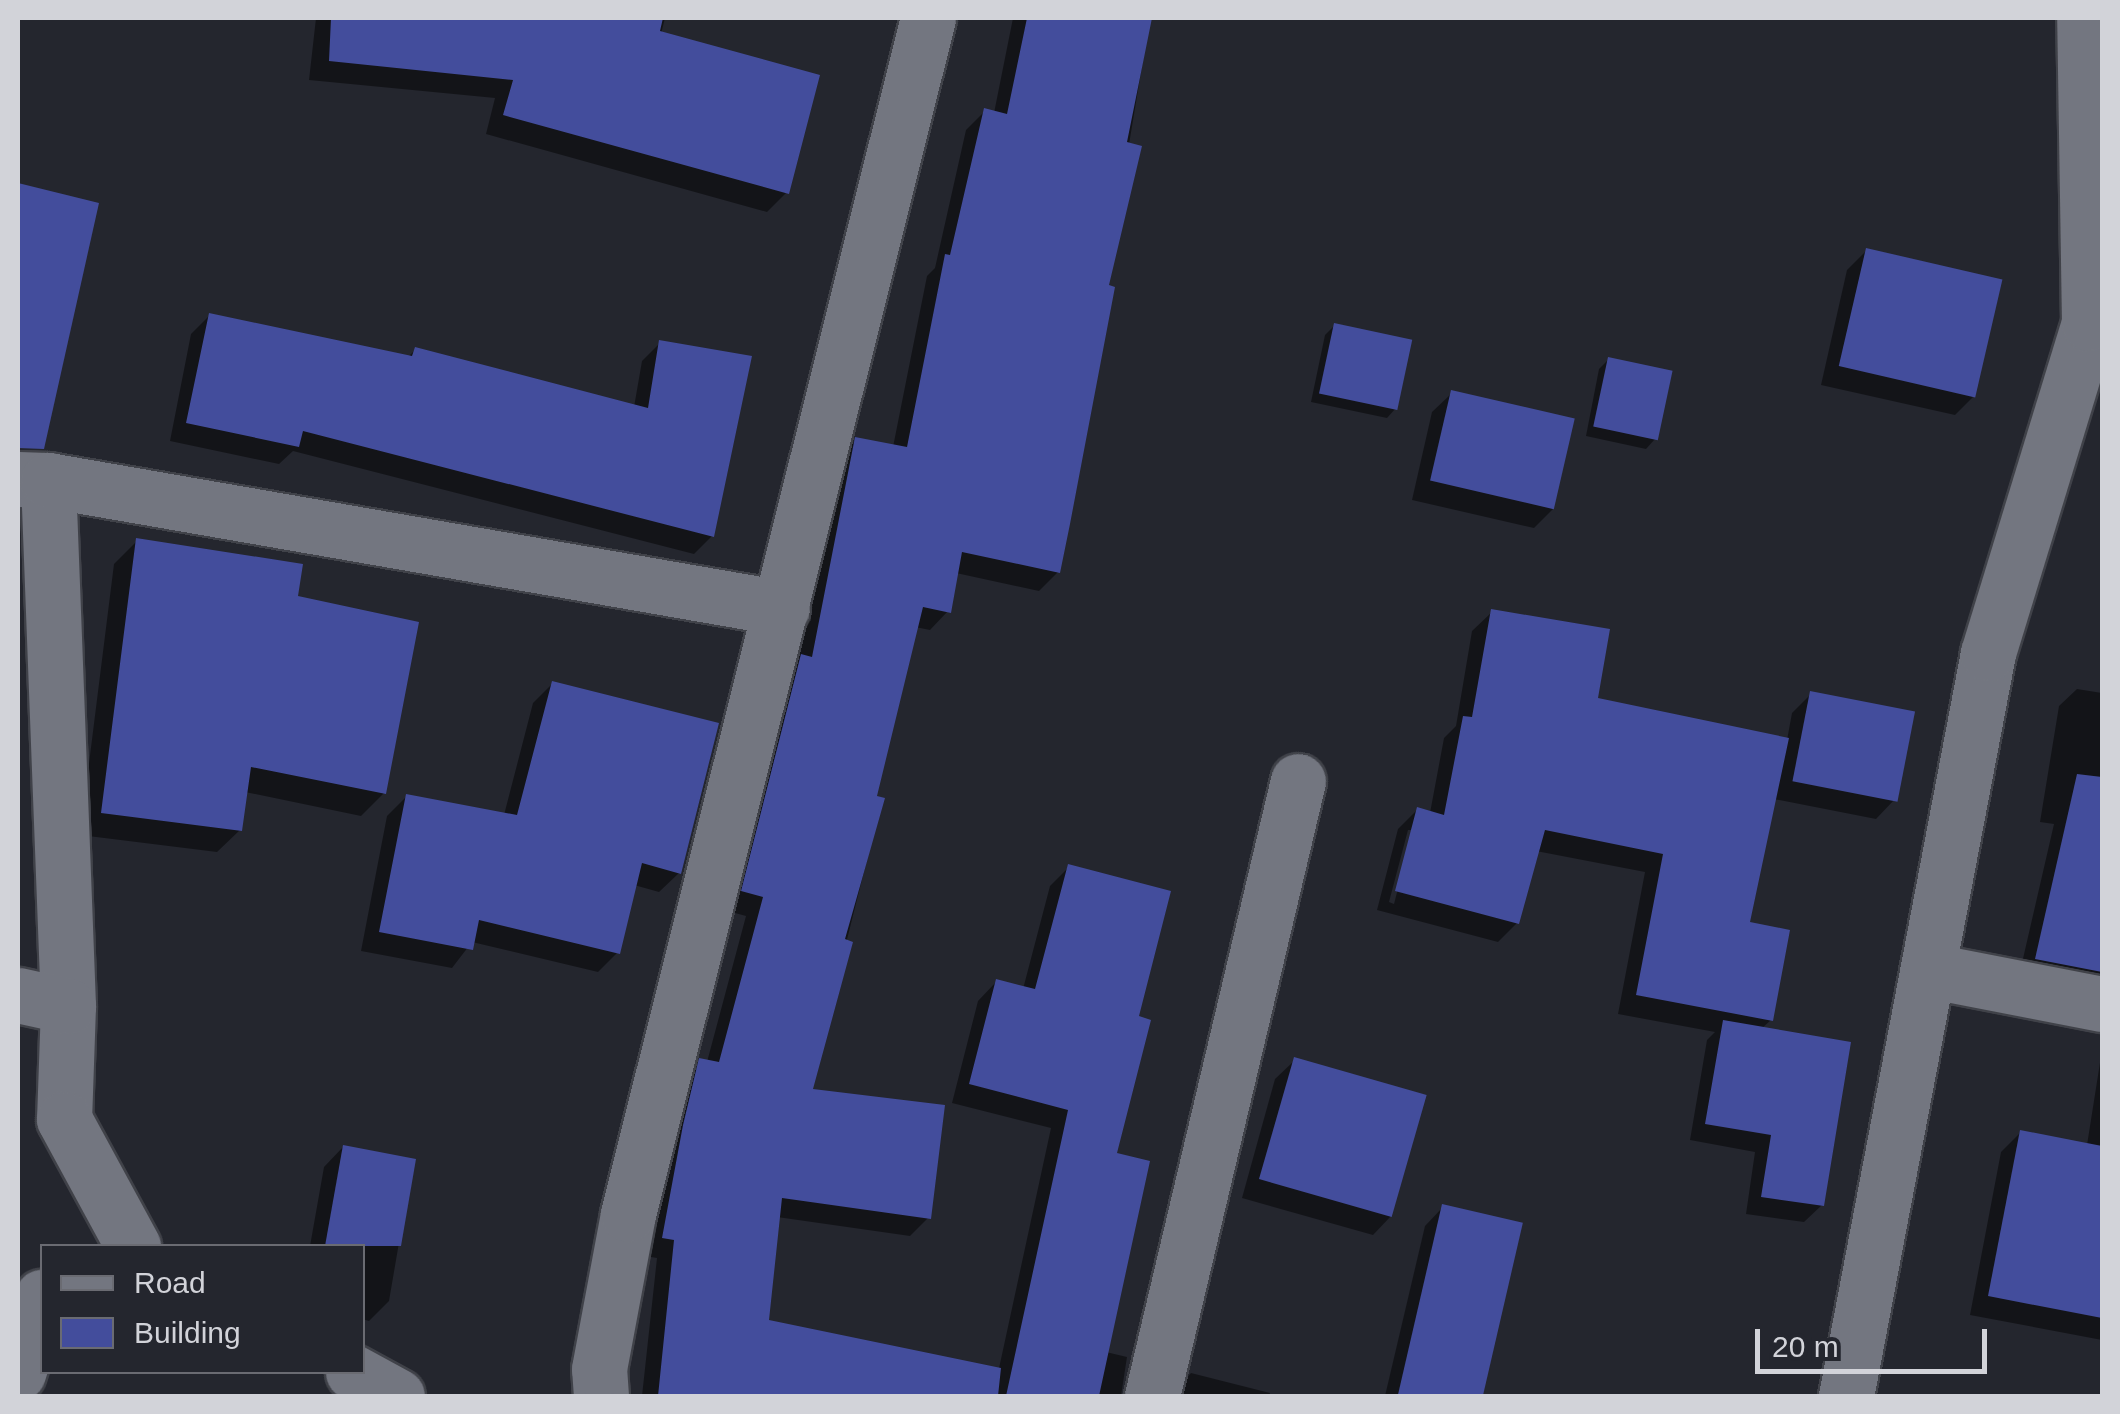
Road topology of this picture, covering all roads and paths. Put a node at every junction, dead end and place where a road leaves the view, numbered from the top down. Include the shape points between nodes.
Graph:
1 (928, 18) edge
2 (2084, 18) edge
3 (33, 480) edge
4 (782, 608) junction
5 (1298, 781) dead end
6 (1932, 971) junction
7 (43, 1001) edge
8 (2102, 1004) edge
9 (132, 1244) edge
10 (40, 1303) edge
11 (18, 1373) edge
12 (357, 1374) edge
13 (398, 1396) edge
14 (600, 1396) edge
15 (1152, 1396) edge
16 (1846, 1396) edge

1 - 4 street
2 - 6 street via 2089,322 1988,653
3 - 4 street
3 - 7 street
4 - 14 street via 741,747 628,1214 599,1369
5 - 15 street
6 - 8 street
6 - 16 street
7 - 9 street via 64,1120
10 - 11 street
12 - 13 street

